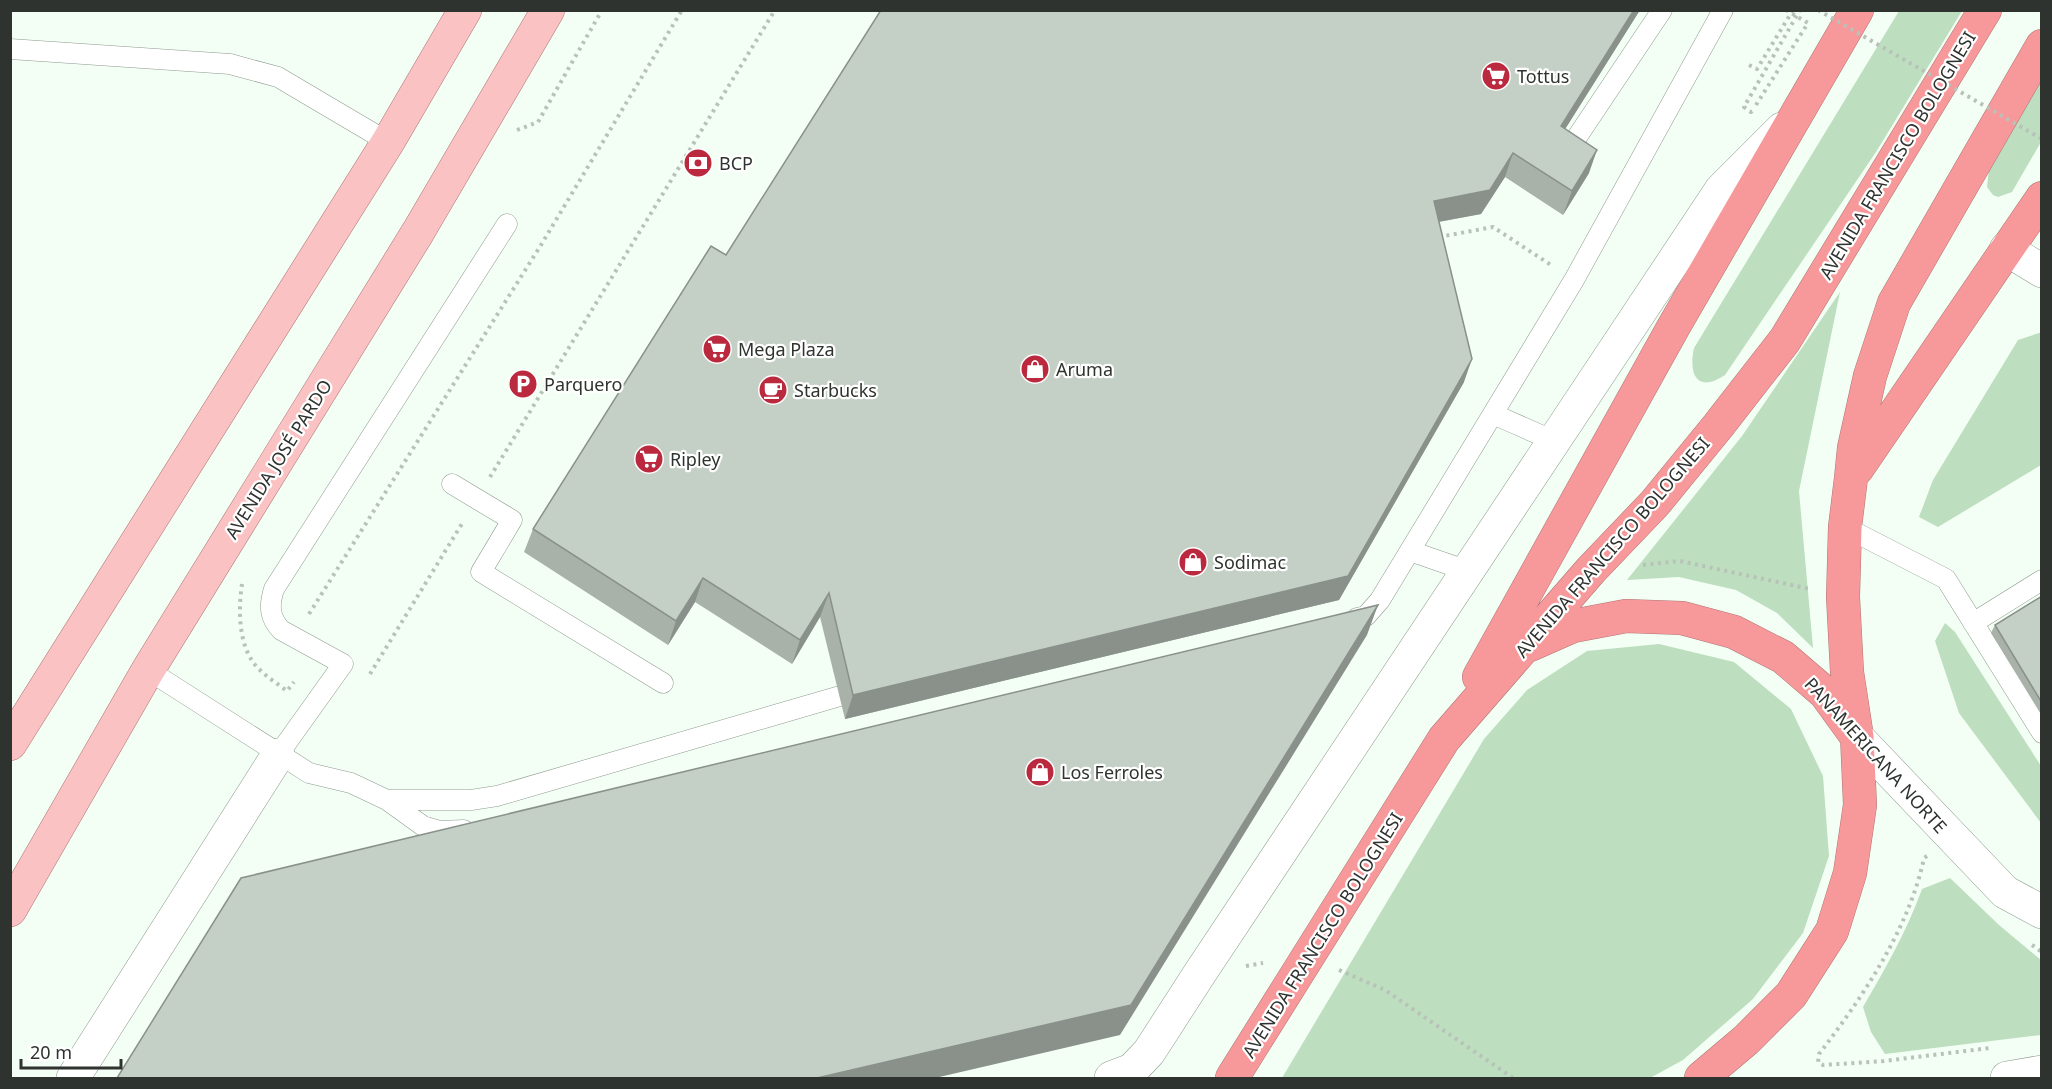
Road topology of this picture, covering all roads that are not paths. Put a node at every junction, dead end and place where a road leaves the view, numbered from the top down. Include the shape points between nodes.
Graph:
1 (465, 10) edge
2 (548, 10) edge
3 (1662, 10) edge
4 (1723, 10) edge
5 (1857, 10) edge
6 (1985, 10) edge
7 (2042, 46) edge
8 (10, 49) edge
9 (1796, 115) junction
10 (388, 142) junction
11 (1549, 169) edge
12 (2042, 198) edge
13 (507, 224) dead end
14 (2007, 249) junction
15 (2042, 271) edge
16 (1493, 414) junction
17 (1554, 441) junction
18 (1851, 478) junction
19 (452, 484) dead end
20 (1845, 527) junction
21 (1410, 551) junction
22 (1468, 571) junction
23 (2042, 580) edge
24 (1342, 622) edge
25 (1973, 623) junction
26 (1522, 648) junction
27 (148, 670) junction
28 (663, 683) dead end
29 (884, 683) edge
30 (2042, 733) edge
31 (1857, 737) junction
32 (1444, 740) junction
33 (11, 742) edge
34 (278, 755) junction
35 (387, 800) junction
36 (487, 826) edge
37 (10, 910) edge
38 (2042, 912) edge
39 (2042, 1072) edge
40 (73, 1078) edge
41 (1111, 1078) edge
42 (1232, 1078) edge
43 (1701, 1078) edge
44 (2007, 1078) edge

1 - 10 main road
2 - 27 main road, AVENIDA JOSÉ PARDO via 418,232
3 - 11 lane via 1564,157
4 - 16 lane via 1574,280
5 - 9 highway
6 - 26 highway, AVENIDA FRANCISCO BOLOGNESI via 1785,340 1655,503
7 - 18 highway via 1894,303 1870,376
8 - 10 lane via 230,64 278,77
9 - 17 street via 1721,190
9 - 32 highway
10 - 33 main road
12 - 14 highway
13 - 34 lane via 274,589 271,612 281,630 343,664
14 - 15 street
14 - 18 highway
16 - 17 lane
16 - 21 lane
17 - 22 street
18 - 20 highway
19 - 28 lane via 512,520 481,572
20 - 25 lane via 1946,579
20 - 31 highway via 1847,672
21 - 22 lane
21 - 24 lane via 1374,609 1365,616
22 - 41 street via 1149,1052 1132,1070
23 - 25 lane
25 - 30 lane
26 - 31 highway, PANAMERICANA NORTE via 1573,626 1626,616 1682,618 1734,632 1783,657 1825,693
26 - 32 highway, AVENIDA FRANCISCO BOLOGNESI
27 - 34 lane
27 - 37 main road, AVENIDA JOSÉ PARDO
29 - 35 lane via 497,796 471,800
31 - 38 street, PANAMERICANA NORTE via 2005,892
31 - 43 highway via 1860,805 1850,873 1832,930 1791,995
32 - 42 highway, AVENIDA FRANCISCO BOLOGNESI
34 - 35 lane via 309,773 351,783
34 - 40 street
35 - 36 lane via 423,826 440,831
39 - 44 street

